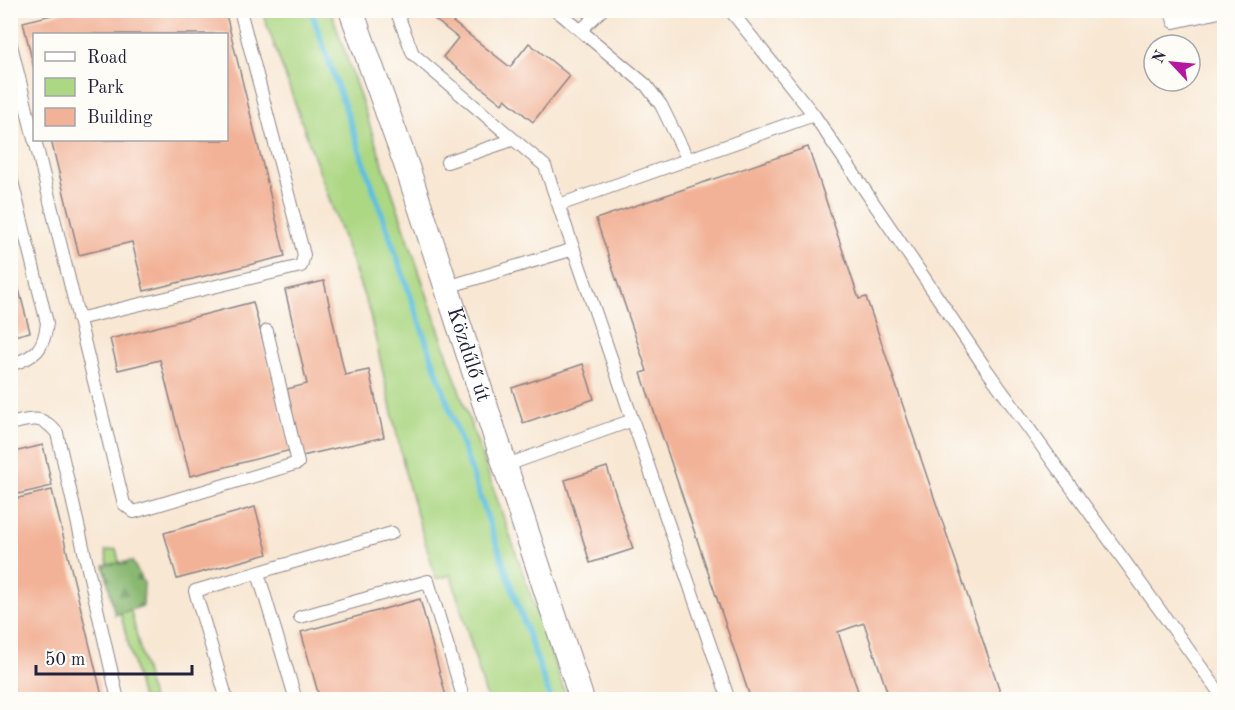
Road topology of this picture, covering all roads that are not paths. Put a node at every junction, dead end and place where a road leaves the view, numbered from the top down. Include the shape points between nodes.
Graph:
1 (240, 10) edge
2 (351, 10) edge
3 (396, 10) edge
4 (556, 10) edge
5 (602, 10) edge
6 (730, 10) edge
7 (1171, 10) edge
8 (1224, 11) edge
9 (581, 30) junction
10 (10, 41) edge
11 (814, 115) junction
12 (33, 135) edge
13 (512, 140) junction
14 (34, 141) edge
15 (688, 160) junction
16 (447, 162) dead end
17 (10, 173) edge
18 (559, 205) junction
19 (574, 249) junction
20 (447, 287) junction
21 (78, 319) junction
22 (267, 331) dead end
23 (10, 365) edge
24 (633, 420) junction
25 (10, 424) edge
26 (504, 466) junction
27 (392, 533) dead end
28 (258, 573) junction
29 (300, 617) dead end
30 (118, 699) edge
31 (226, 699) edge
32 (296, 699) edge
33 (464, 699) edge
34 (582, 699) edge
35 (729, 699) edge
36 (1224, 699) edge

1 - 21 lane via 304,255 301,266
2 - 20 street, Közdűlő út
3 - 13 lane via 413,54
4 - 9 lane
5 - 9 lane
6 - 11 lane
7 - 8 lane via 1174,22
9 - 15 lane via 646,85 661,105
10 - 12 lane
11 - 15 lane
11 - 36 lane via 986,369
13 - 16 lane
13 - 18 lane via 545,166
14 - 21 lane
15 - 18 lane
17 - 23 lane via 47,323 41,348
18 - 19 lane
19 - 20 lane
19 - 24 lane
20 - 26 street, Közdűlő út
21 - 22 lane via 124,504 134,512 298,463
24 - 26 lane
24 - 35 lane
25 - 30 lane via 34,419 50,425 57,433
26 - 34 street, Közdűlő út
27 - 28 lane
28 - 31 lane via 195,591
28 - 32 lane
29 - 33 lane via 428,581

